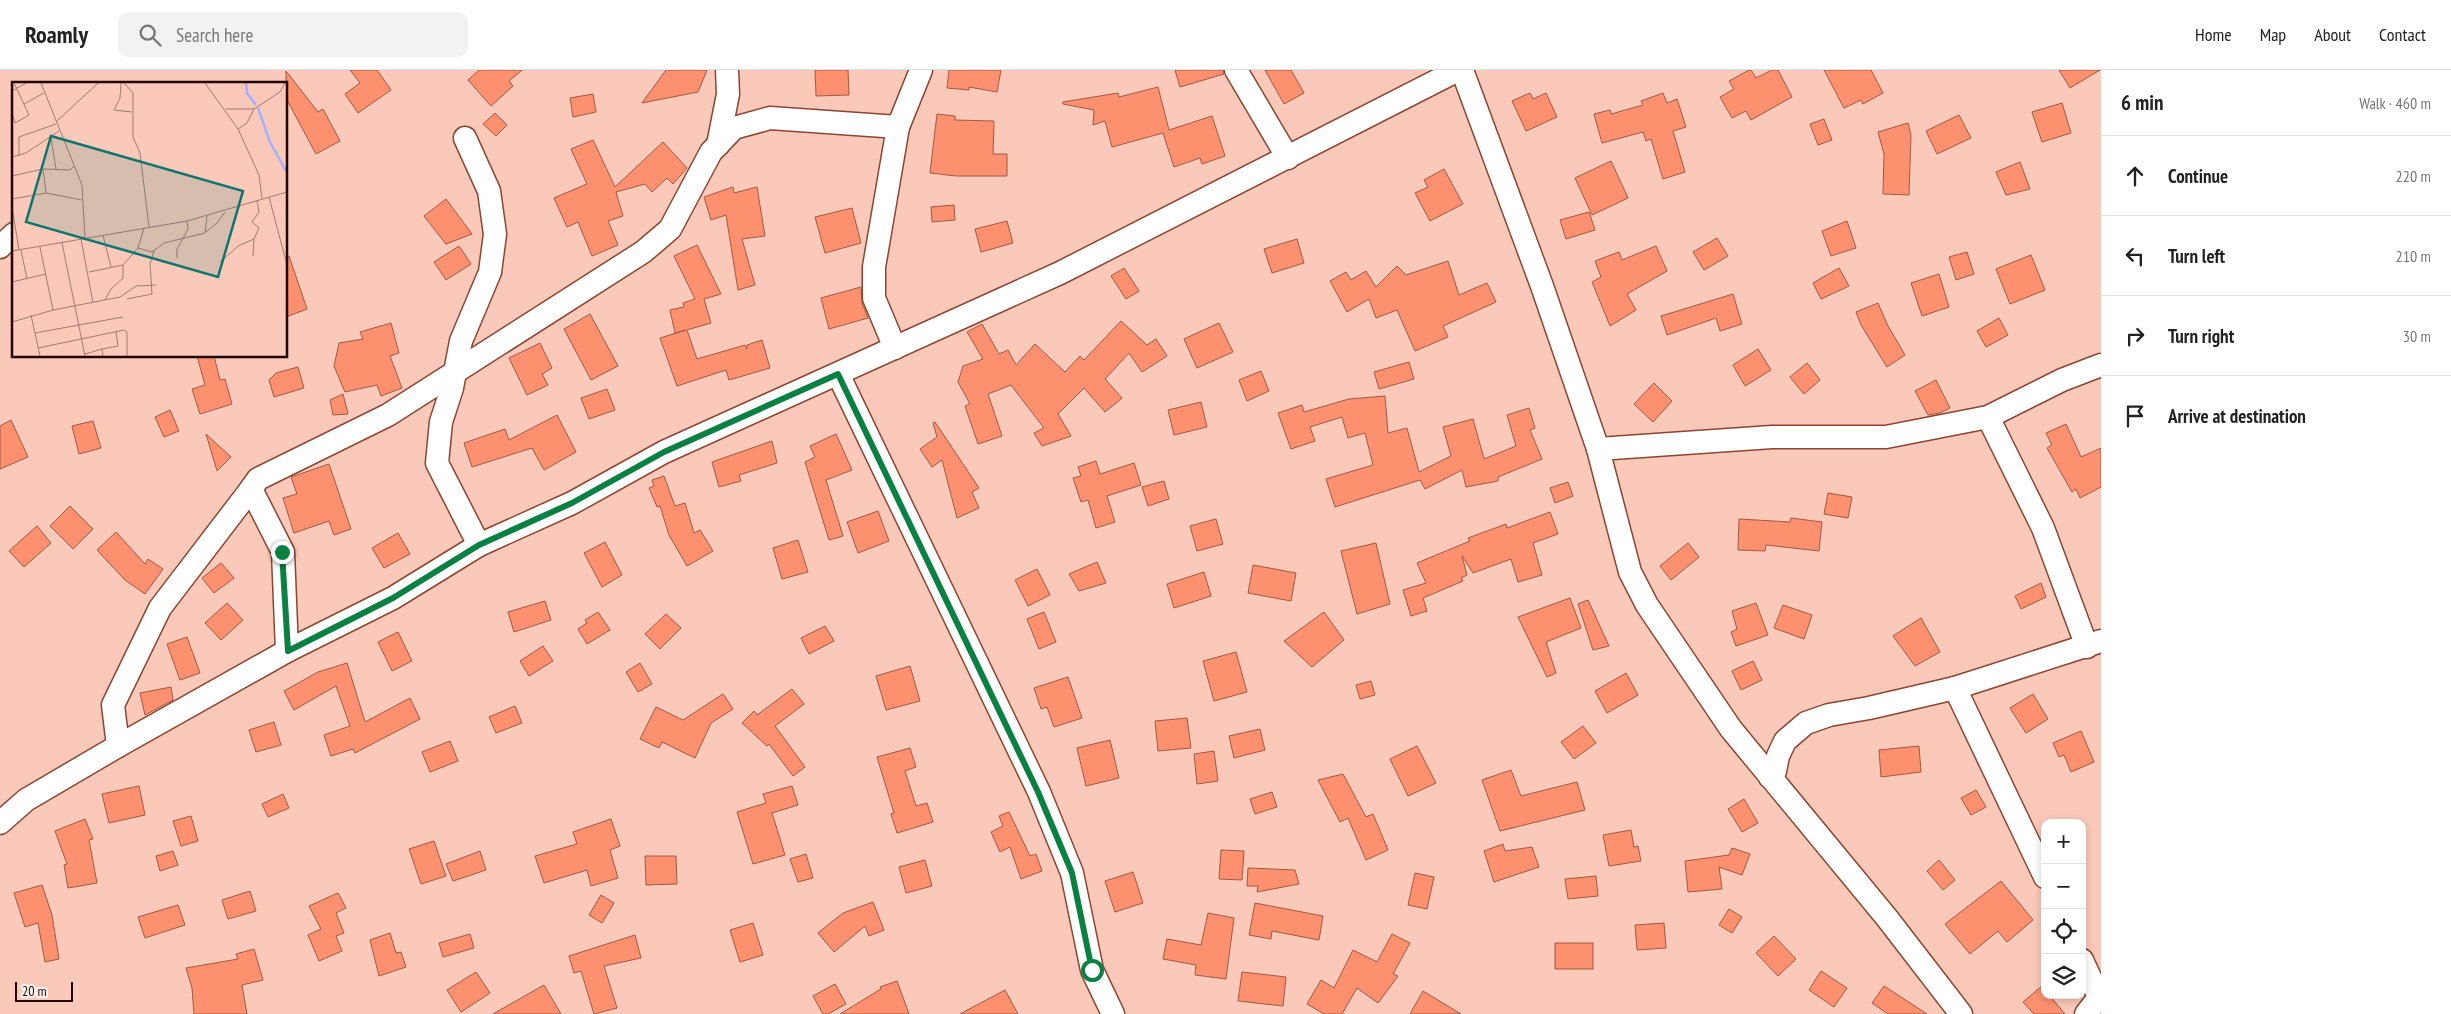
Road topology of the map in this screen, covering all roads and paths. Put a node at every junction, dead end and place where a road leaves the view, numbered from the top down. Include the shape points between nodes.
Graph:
1 (727, 70) edge
2 (921, 70) edge
3 (1236, 70) edge
4 (1458, 70) edge
5 (1462, 70) edge
6 (898, 127) junction
7 (465, 138) dead end
8 (718, 145) junction
9 (1288, 158) junction
10 (12, 236) edge
11 (0, 247) edge
12 (895, 348) junction
13 (2101, 365) edge
14 (455, 373) junction
15 (838, 374) junction
16 (1988, 417) junction
17 (1598, 449) junction
18 (252, 489) junction
19 (479, 545) junction
20 (2094, 644) edge
21 (288, 651) junction
22 (1955, 688) junction
23 (118, 746) junction
24 (1770, 777) junction
25 (0, 823) edge
26 (2041, 869) edge
27 (2086, 973) edge
28 (2095, 1002) edge
29 (1113, 1014) edge
30 (1961, 1014) edge

1 - 8 street via 728,94
2 - 6 street
3 - 9 street
4 - 9 street
5 - 17 street
6 - 8 street via 770,118 734,128
6 - 12 street via 874,267 874,298
7 - 14 street via 489,191 495,234 490,272 461,341
8 - 14 street via 711,152 670,229 650,246
9 - 12 street via 1060,273
10 - 11 street
12 - 15 street
13 - 16 street via 2062,380
14 - 18 street via 388,415 258,479
14 - 19 street via 441,422 437,463
15 - 19 street via 664,452 572,503
15 - 29 street via 1038,792 1072,873 1092,970
16 - 17 street via 1886,437 1772,438
16 - 20 street
17 - 24 street via 1630,572 1647,605 1731,729
18 - 21 street via 282,552
18 - 23 street via 160,608 113,704
19 - 21 street via 393,598
20 - 22 street
21 - 23 street
22 - 24 street via 1829,715 1806,723 1786,741 1778,756 1776,770
22 - 26 street
23 - 25 street via 26,800
24 - 30 street via 1887,918
27 - 28 street

